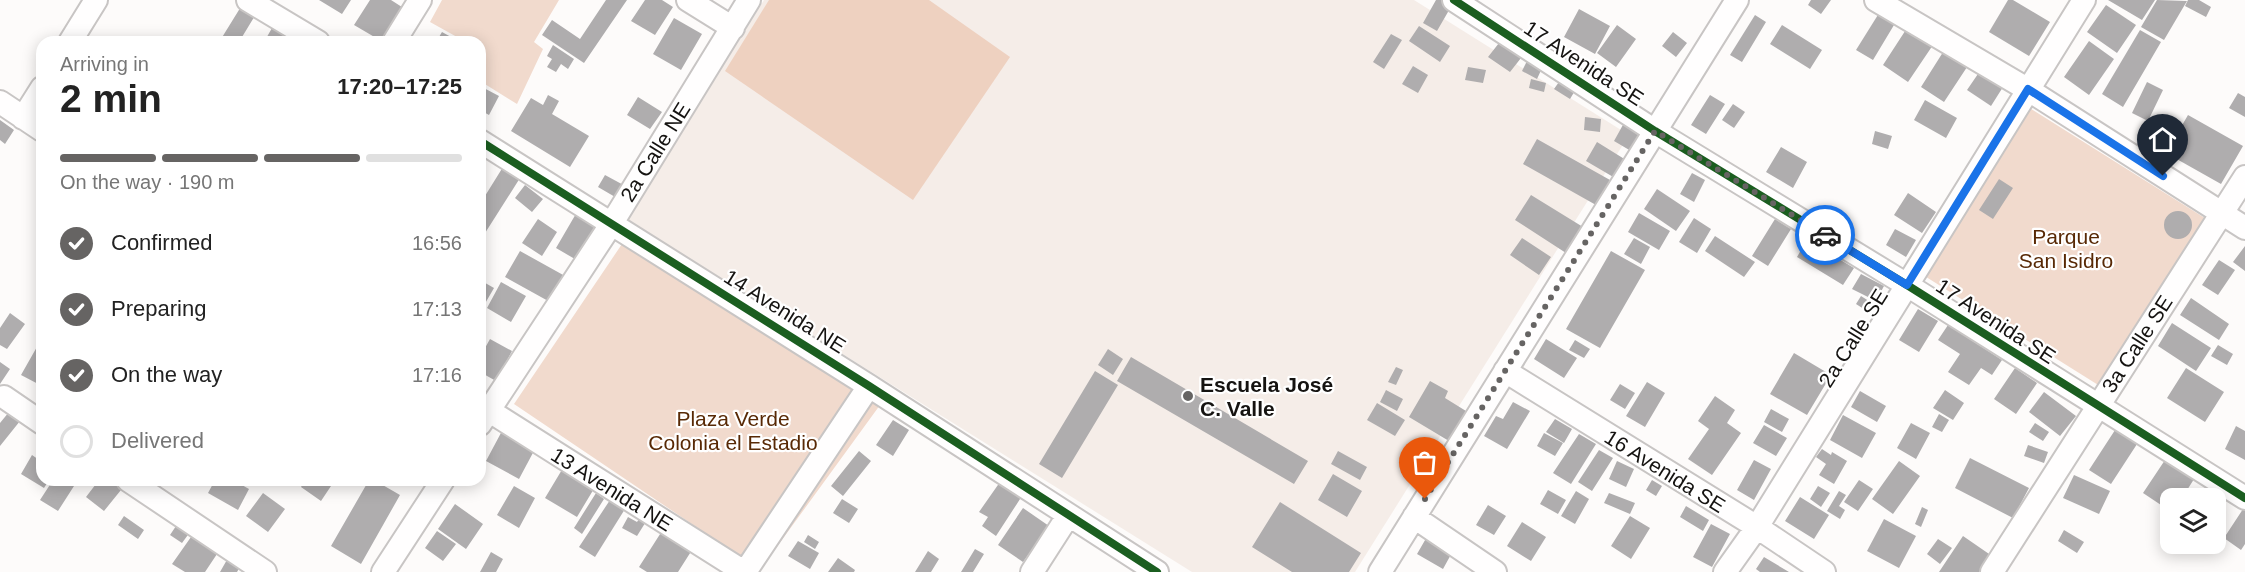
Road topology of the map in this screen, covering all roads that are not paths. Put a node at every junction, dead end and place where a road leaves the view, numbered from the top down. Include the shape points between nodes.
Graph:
1 (96, 0) edge
2 (248, 0) edge
3 (420, 0) edge
4 (688, 0) edge
5 (749, 0) edge
6 (1454, 0) edge
7 (1737, 0) edge
8 (1876, 0) edge
9 (2084, 0) edge
10 (733, 28) junction
11 (74, 36) edge
12 (308, 36) edge
13 (398, 36) edge
14 (2028, 89) junction
15 (0, 102) edge
16 (33, 124) edge
17 (1655, 131) junction
18 (486, 145) edge
19 (2245, 177) edge
20 (2222, 213) junction
21 (612, 223) junction
22 (2245, 228) edge
23 (1907, 285) junction
24 (1505, 371) junction
25 (869, 386) junction
26 (4, 397) dead end
27 (2096, 406) junction
28 (486, 409) edge
29 (486, 415) edge
30 (36, 419) edge
31 (137, 486) edge
32 (439, 486) edge
33 (2245, 498) edge
34 (1068, 516) junction
35 (1414, 517) junction
36 (1757, 527) junction
37 (265, 572) edge
38 (383, 572) edge
39 (745, 572) edge
40 (1032, 572) edge
41 (1156, 572) edge
42 (1380, 572) edge
43 (1496, 572) edge
44 (1725, 572) edge
45 (1824, 572) edge
46 (1992, 572) edge

1 - 11 street
2 - 12 street
3 - 13 street
4 - 10 street
5 - 10 street, 2a Calle NE
6 - 17 street, 17 Avenida SE
7 - 17 street
8 - 14 street
9 - 14 street, 2a Calle SE
10 - 21 street, 2a Calle NE
14 - 20 street
14 - 23 street, 2a Calle SE
15 - 16 street
17 - 23 street, 17 Avenida SE
17 - 24 street
18 - 21 street, 14 Avenida NE
19 - 20 street, 3a Calle SE
20 - 22 street
20 - 27 street, 3a Calle SE
21 - 25 street, 14 Avenida NE
21 - 28 street, 2a Calle NE
23 - 27 street, 17 Avenida SE
23 - 36 street, 2a Calle SE
24 - 35 street
24 - 36 street, 16 Avenida SE
25 - 34 street, 14 Avenida NE
25 - 39 street
26 - 30 street
27 - 33 street, 17 Avenida SE
27 - 46 street, 3a Calle SE
29 - 39 street, 13 Avenida NE
31 - 37 street
32 - 38 street
34 - 40 street
34 - 41 street, 14 Avenida NE
35 - 42 street
35 - 43 street
36 - 44 street, 2a Calle SE
36 - 45 street, 16 Avenida SE

